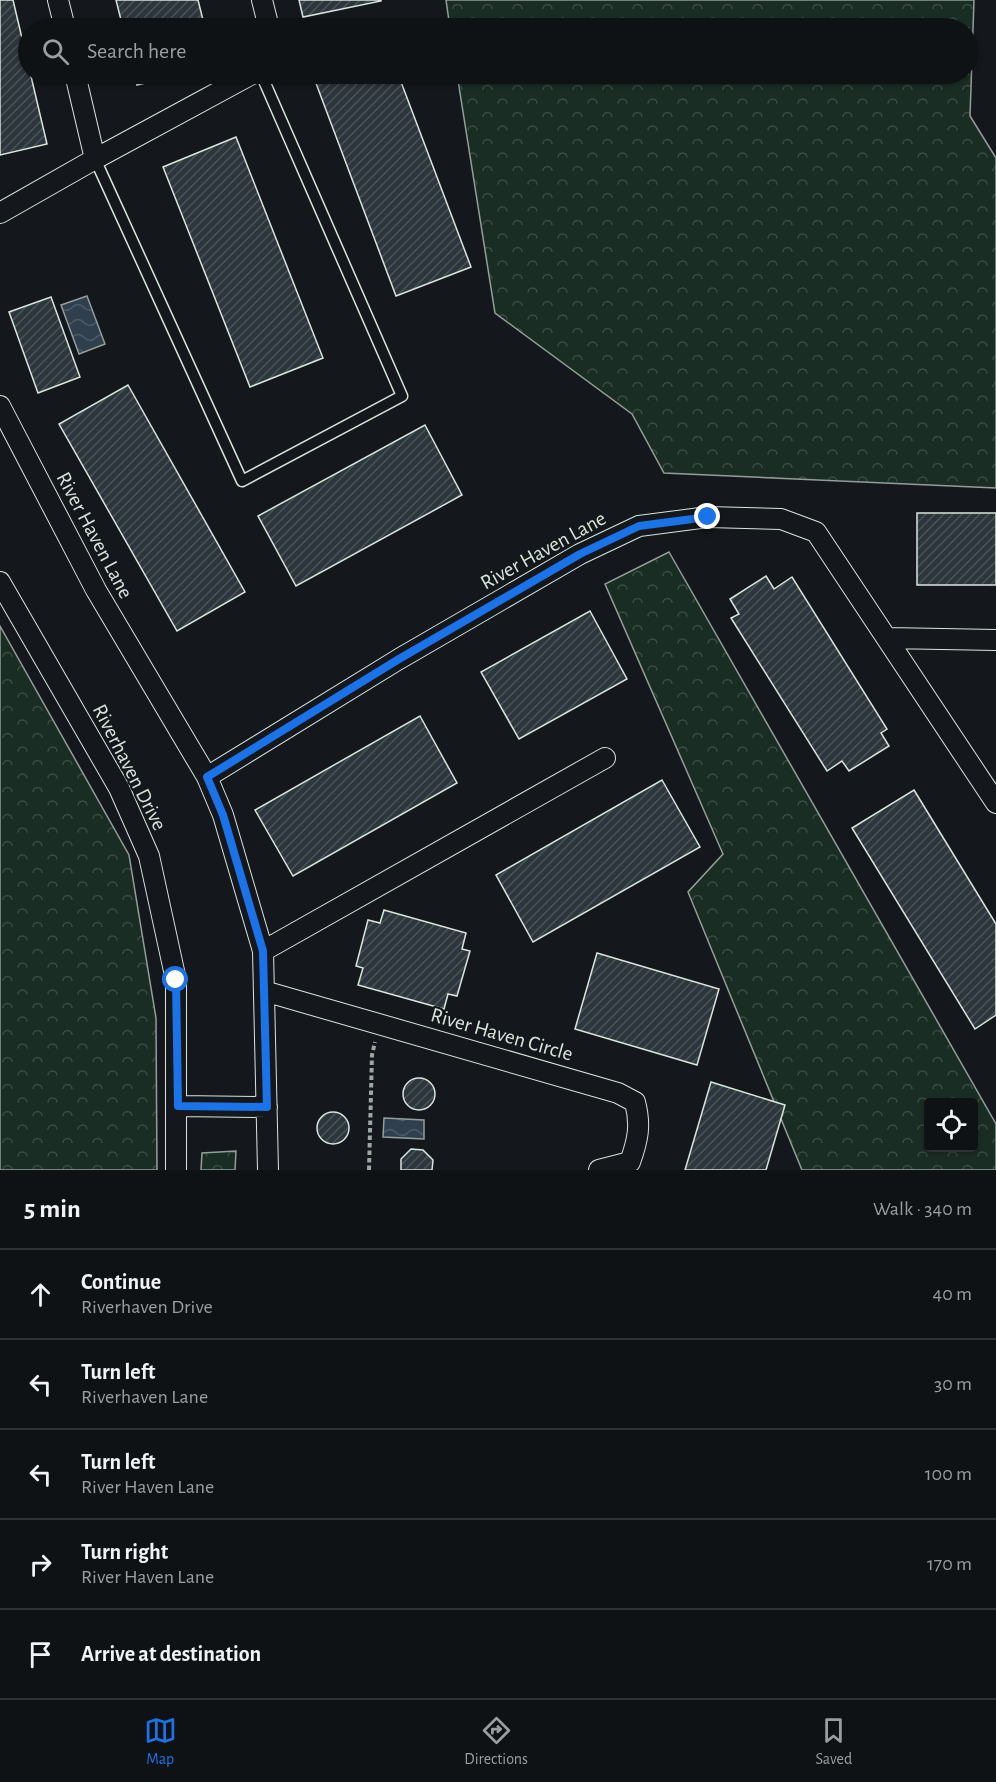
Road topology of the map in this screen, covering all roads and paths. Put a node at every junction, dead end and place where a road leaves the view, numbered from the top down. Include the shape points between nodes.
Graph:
1 (58, 0) edge
2 (262, 0) edge
3 (62, 18) edge
4 (266, 18) edge
5 (77, 84) edge
6 (234, 84) edge
7 (265, 84) edge
8 (95, 159) junction
9 (0, 213) edge
10 (0, 406) edge
11 (0, 582) edge
12 (888, 638) junction
13 (996, 640) edge
14 (605, 758) dead end
15 (207, 777) junction
16 (996, 803) edge
17 (263, 951) junction
18 (264, 991) junction
19 (379, 1024) junction
20 (178, 1106) junction
21 (267, 1107) junction
22 (176, 1170) edge
23 (268, 1170) edge
24 (369, 1170) edge
25 (599, 1170) edge

1 - 3 street
2 - 4 street
5 - 8 street
6 - 8 street
7 - 8 lane via 402,396 242,481
8 - 9 street
10 - 15 street, River Haven Lane via 96,590
11 - 20 street, Riverhaven Drive via 119,788 149,856 176,980
12 - 13 street
12 - 15 street, River Haven Lane via 816,532 780,519 708,517 639,526 540,577
12 - 16 street, River Haven Lane
14 - 17 street
15 - 17 street, River Haven Lane via 223,815
17 - 18 street, River Haven Lane
18 - 19 street, River Haven Circle
18 - 21 street, River Haven Lane
19 - 24 path via 372,1055
19 - 25 street, River Haven Circle via 618,1093 635,1102 638,1138 630,1162
20 - 21 street
20 - 22 street, Riverhaven Drive
21 - 23 street

